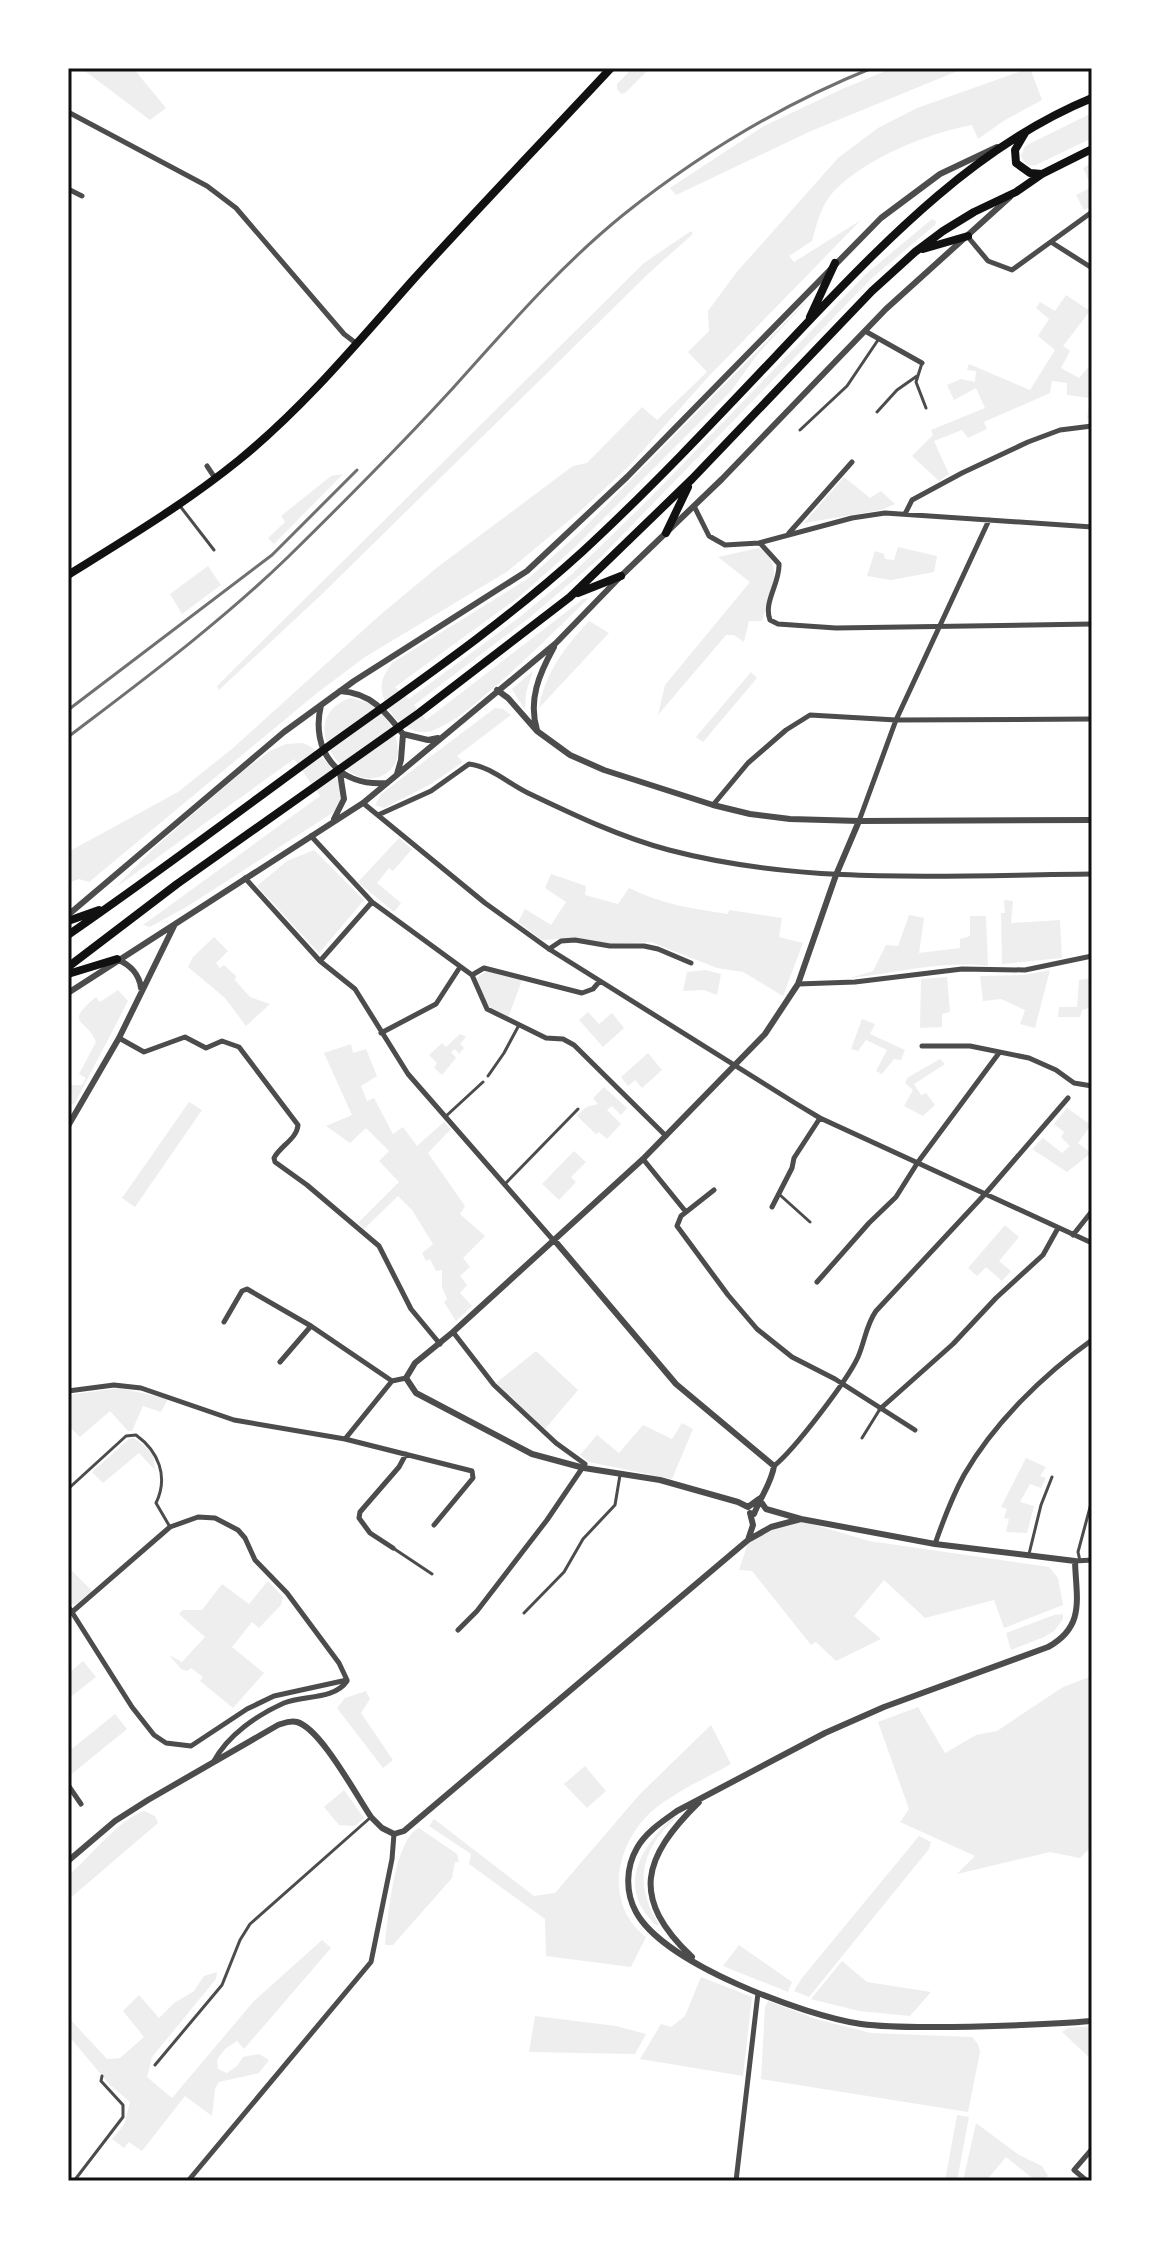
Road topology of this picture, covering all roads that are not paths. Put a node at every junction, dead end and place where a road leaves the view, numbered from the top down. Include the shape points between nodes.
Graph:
1 (611, 68) edge
2 (1092, 98) edge
3 (68, 112) edge
4 (1028, 129) junction
5 (1004, 143) junction
6 (1092, 149) edge
7 (1042, 174) junction
8 (68, 189) edge
9 (1016, 192) junction
10 (82, 196) dead end
11 (1092, 212) edge
12 (968, 236) junction
13 (1051, 242) junction
14 (915, 252) junction
15 (835, 263) junction
16 (1092, 268) edge
17 (806, 324) junction
18 (865, 331) junction
19 (878, 339) junction
20 (357, 345) junction
21 (922, 363) joint
22 (917, 376) junction
23 (926, 408) dead end
24 (877, 412) dead end
25 (1092, 426) edge
26 (800, 430) dead end
27 (852, 462) dead end
28 (207, 466) dead end
29 (215, 478) junction
30 (692, 479) junction
31 (179, 505) junction
32 (694, 506) junction
33 (905, 514) junction
34 (989, 520) junction
35 (1092, 527) edge
36 (666, 533) junction
37 (789, 533) junction
38 (759, 543) junction
39 (214, 550) dead end
40 (68, 575) edge
41 (621, 576) junction
42 (570, 597) junction
43 (940, 624) junction
44 (1092, 624) edge
45 (556, 643) junction
46 (497, 690) junction
47 (340, 691) junction
48 (321, 705) junction
49 (1092, 719) edge
50 (896, 720) junction
51 (537, 731) junction
52 (403, 734) junction
53 (441, 738) junction
54 (340, 773) junction
55 (396, 776) junction
56 (387, 783) junction
57 (363, 803) junction
58 (713, 805) junction
59 (378, 815) junction
60 (1092, 820) edge
61 (333, 821) junction
62 (859, 821) junction
63 (311, 836) junction
64 (1092, 874) edge
65 (836, 875) junction
66 (245, 878) junction
67 (372, 902) junction
68 (111, 906) junction
69 (68, 915) edge
70 (68, 921) edge
71 (176, 922) junction
72 (68, 935) edge
73 (549, 949) junction
74 (1092, 956) edge
75 (117, 959) junction
76 (320, 961) junction
77 (691, 963) dead end
78 (68, 967) edge
79 (460, 967) junction
80 (68, 974) edge
81 (472, 975) junction
82 (599, 982) junction
83 (798, 984) junction
84 (141, 991) junction
85 (68, 993) edge
86 (519, 1025) junction
87 (381, 1033) junction
88 (119, 1038) junction
89 (922, 1046) dead end
90 (999, 1053) junction
91 (734, 1066) junction
92 (488, 1076) dead end
93 (483, 1082) dead end
94 (1092, 1086) edge
95 (1068, 1098) dead end
96 (578, 1109) dead end
97 (445, 1117) junction
98 (820, 1118) junction
99 (68, 1126) edge
100 (666, 1136) junction
101 (643, 1159) junction
102 (918, 1162) junction
103 (505, 1184) junction
104 (714, 1190) dead end
105 (986, 1193) junction
106 (779, 1194) junction
107 (772, 1207) dead end
108 (1092, 1211) edge
109 (686, 1212) junction
110 (810, 1222) dead end
111 (1058, 1228) junction
112 (1073, 1235) junction
113 (555, 1241) junction
114 (1092, 1243) edge
115 (817, 1282) dead end
116 (224, 1322) dead end
117 (311, 1326) junction
118 (453, 1332) junction
119 (1092, 1340) edge
120 (440, 1344) junction
121 (280, 1362) dead end
122 (406, 1378) junction
123 (392, 1381) junction
124 (840, 1384) junction
125 (68, 1391) edge
126 (880, 1409) junction
127 (915, 1430) dead end
128 (862, 1438) dead end
129 (345, 1439) junction
130 (406, 1454) junction
131 (774, 1466) junction
132 (584, 1468) junction
133 (620, 1474) junction
134 (1052, 1477) dead end
135 (68, 1489) edge
136 (759, 1499) junction
137 (1092, 1500) edge
138 (746, 1507) junction
139 (767, 1509) junction
140 (753, 1519) junction
141 (801, 1519) junction
142 (434, 1525) dead end
143 (170, 1527) junction
144 (768, 1529) junction
145 (748, 1540) junction
146 (935, 1544) junction
147 (393, 1548) joint
148 (1029, 1554) junction
149 (1092, 1560) edge
150 (1078, 1561) junction
151 (432, 1574) dead end
152 (70, 1609) edge
153 (524, 1613) dead end
154 (458, 1630) dead end
155 (347, 1680) junction
156 (213, 1763) junction
157 (68, 1785) edge
158 (705, 1796) junction
159 (81, 1804) dead end
160 (371, 1817) junction
161 (394, 1834) junction
162 (68, 1861) edge
163 (701, 1965) junction
164 (758, 1993) junction
165 (1092, 2021) edge
166 (155, 2065) dead end
167 (102, 2076) dead end
168 (1092, 2149) edge
169 (74, 2181) edge
170 (188, 2181) edge
171 (736, 2181) edge
172 (1087, 2181) edge

1 - 20 main road
2 - 4 main road
3 - 20 street via 207,186 236,208
4 - 5 main road
4 - 7 main road via 1014,156 1023,170
5 - 15 street via 912,193
5 - 17 main road via 890,240
6 - 7 main road
7 - 9 main road
8 - 10 street
9 - 12 street
9 - 14 main road via 974,212
11 - 13 street
12 - 13 street via 988,261 1012,270
12 - 14 main road
12 - 18 street
13 - 16 street
14 - 30 main road
15 - 17 main road
15 - 47 street via 535,565
17 - 68 main road via 649,487 496,625
18 - 19 street
18 - 32 street
19 - 21 street
19 - 26 lane via 847,386
20 - 29 main road via 283,422
21 - 22 lane
22 - 23 lane
22 - 24 lane
25 - 33 street via 1060,430 962,473 912,500
27 - 37 street
28 - 29 street
29 - 31 main road
30 - 36 main road
30 - 42 main road
31 - 39 lane
31 - 40 main road
32 - 36 street
32 - 38 street via 717,542
33 - 34 street
33 - 37 street via 852,518
34 - 35 street
34 - 43 street
36 - 41 street
37 - 38 street
38 - 43 street via 779,564 768,609 774,623 836,628
41 - 42 main road
41 - 45 street
42 - 78 main road
43 - 44 street
43 - 50 street
45 - 46 street
45 - 51 street via 532,704
46 - 51 street
46 - 53 street
47 - 48 street
47 - 52 street via 369,697
48 - 54 street via 318,738
48 - 69 street
49 - 50 street
50 - 58 street via 810,715 748,763
50 - 62 street
51 - 58 street via 570,755 604,770
52 - 53 street
52 - 55 street
53 - 55 street
54 - 56 street via 365,783
54 - 61 street via 344,799
55 - 56 street
56 - 57 street
57 - 59 street
57 - 61 street
58 - 62 street via 771,817
59 - 65 street via 431,791 469,764 478,765 549,803 645,843 729,863
59 - 73 street
60 - 62 street
61 - 63 street
62 - 65 street
63 - 66 street
63 - 67 street
64 - 65 street
65 - 83 street
66 - 71 street
66 - 76 street
67 - 76 street
67 - 79 street
68 - 70 main road
68 - 72 main road
71 - 75 street
71 - 84 street
73 - 77 street via 575,940 644,946
73 - 82 street
74 - 83 street via 1025,970 962,969
75 - 80 main road
75 - 84 street via 138,976
75 - 85 street
76 - 87 street via 355,989
79 - 81 street
79 - 87 street via 436,1004
81 - 82 street via 484,968 582,993
81 - 86 street via 484,1006
82 - 91 street
83 - 91 street via 765,1034
84 - 88 street
86 - 92 lane
86 - 100 street via 574,1045
87 - 97 street via 399,1064
88 - 99 street
88 - 120 street via 144,1052 185,1037 206,1048 222,1041 239,1047 298,1125 275,1162 379,1246 411,1309
89 - 90 street via 970,1046
90 - 94 street via 1029,1058 1074,1083
90 - 102 street
91 - 98 street
91 - 100 street
93 - 97 lane
95 - 105 street
96 - 103 lane
97 - 103 street
98 - 102 street
98 - 106 street
100 - 101 street
101 - 109 street
101 - 113 street
102 - 105 street
102 - 115 street via 896,1197
103 - 113 street
104 - 109 street
105 - 111 street
105 - 124 street via 869,1320 857,1359
106 - 107 street
106 - 110 lane
108 - 112 street
109 - 124 street via 677,1222 679,1232 751,1322 792,1357
111 - 112 street
111 - 126 street via 1043,1255
112 - 114 street
113 - 118 street
113 - 131 street via 676,1384
116 - 117 street via 247,1289
117 - 121 street
117 - 123 street
118 - 120 street
118 - 132 street via 494,1385 583,1461
119 - 146 street via 1001,1423 963,1476
120 - 122 street via 415,1363
122 - 123 street
122 - 132 street via 416,1393 532,1454
123 - 129 street
124 - 126 street
124 - 131 street
125 - 129 street via 131,1386 234,1420
126 - 127 street
126 - 128 lane
129 - 130 street
130 - 142 street via 472,1471 473,1478
130 - 147 street via 359,1518
131 - 136 street
132 - 133 street
132 - 154 street
133 - 138 street via 660,1480
133 - 153 lane via 615,1505 583,1539 564,1572
134 - 148 lane
135 - 143 lane via 126,1436 136,1435 157,1457 161,1493 156,1503
136 - 138 street
136 - 139 street
136 - 140 street
137 - 150 lane
138 - 140 street
139 - 140 street via 758,1510
139 - 141 street
139 - 144 street via 774,1518
140 - 144 street via 757,1528
140 - 145 street
141 - 144 street
141 - 146 street
143 - 152 street
143 - 155 street via 207,1517 238,1530
144 - 145 street
145 - 161 street via 417,1822
146 - 148 street
147 - 151 lane
148 - 150 street
149 - 150 street
150 - 158 street via 1075,1620 1058,1641 837,1728
152 - 155 street via 132,1707 166,1743 191,1746 274,1696
155 - 156 street via 340,1689 284,1703 246,1726 221,1747
156 - 160 street via 278,1725 299,1722 325,1748
156 - 162 street via 115,1821
157 - 159 street
158 - 163 street via 664,1840 652,1862 650,1884 664,1927
158 - 163 street via 656,1827 638,1847 629,1870 636,1913 671,1947
160 - 161 street
160 - 166 lane via 250,1924 222,1985
161 - 170 street via 371,1962
163 - 164 street
164 - 165 street via 873,2025
164 - 171 street
167 - 169 lane via 123,2105 123,2117
168 - 172 street via 1074,2170

